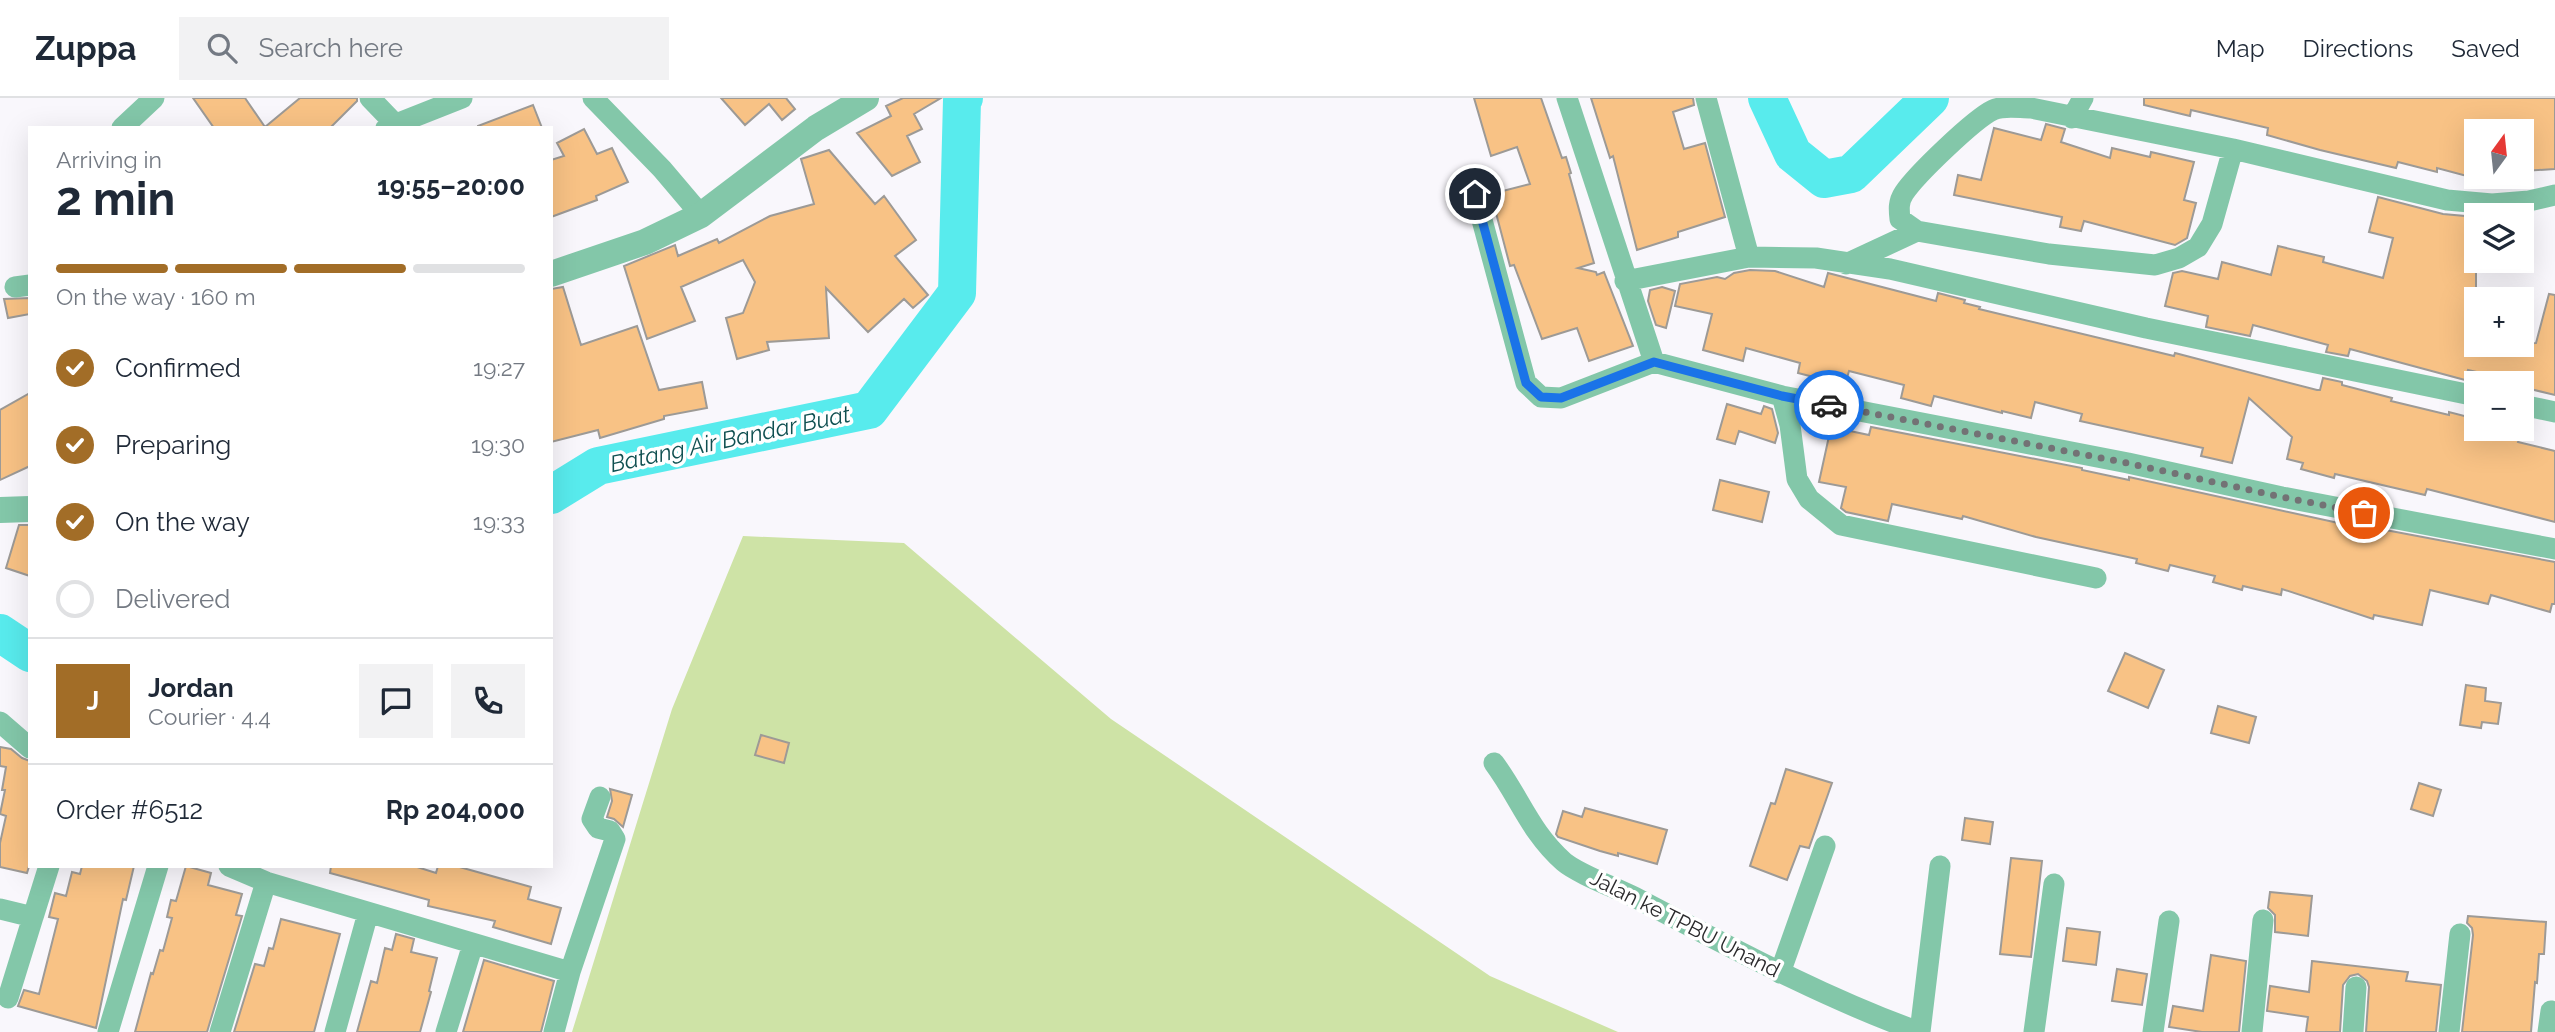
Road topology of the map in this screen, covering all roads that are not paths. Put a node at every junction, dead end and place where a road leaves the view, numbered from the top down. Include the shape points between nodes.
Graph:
1 (154, 98) edge
2 (370, 98) edge
3 (461, 98) edge
4 (593, 98) edge
5 (866, 98) edge
6 (1567, 98) edge
7 (1706, 98) edge
8 (2083, 98) edge
9 (2072, 118) junction
10 (124, 126) edge
11 (391, 126) edge
12 (2233, 149) junction
13 (1475, 194) dead end
14 (2555, 195) edge
15 (701, 215) junction
16 (1917, 231) junction
17 (1749, 257) junction
18 (1846, 264) junction
19 (553, 273) edge
20 (1625, 281) junction
21 (1654, 362) junction
22 (2464, 394) edge
23 (1782, 396) junction
24 (2534, 408) edge
25 (2555, 412) edge
26 (28, 509) edge
27 (0, 510) edge
28 (2555, 549) edge
29 (2096, 578) dead end
30 (0, 722) edge
31 (28, 746) edge
32 (1494, 763) dead end
33 (600, 797) dead end
34 (1825, 846) dead end
35 (1940, 866) dead end
36 (48, 868) edge
37 (158, 868) edge
38 (233, 868) edge
39 (266, 883) junction
40 (2054, 884) dead end
41 (0, 909) edge
42 (368, 913) junction
43 (33, 917) junction
44 (2263, 920) dead end
45 (2169, 921) dead end
46 (2460, 934) dead end
47 (472, 944) junction
48 (570, 972) junction
49 (1780, 973) junction
50 (2356, 987) dead end
51 (8, 998) dead end
52 (108, 1032) edge
53 (220, 1032) edge
54 (335, 1032) edge
55 (446, 1032) edge
56 (554, 1032) edge
57 (1919, 1032) edge
58 (2034, 1032) edge
59 (2153, 1032) edge
60 (2252, 1032) edge
61 (2353, 1032) edge
62 (2449, 1032) edge

1 - 10 street
2 - 11 street
3 - 11 street
4 - 15 street
5 - 15 street via 816,128
6 - 20 street
7 - 17 street
8 - 9 street
9 - 12 street
9 - 16 street via 2009,107 1978,119 1904,193 1898,205 1900,219
12 - 14 street via 2447,200 2492,204
12 - 16 street via 2212,224 2198,247 2155,265 2049,254
13 - 21 street via 1526,383 1541,397 1561,398
15 - 19 street via 645,242
16 - 18 street
17 - 18 street via 1816,258
17 - 20 street
18 - 22 street
20 - 21 street
21 - 23 street
23 - 28 street
23 - 29 street via 1797,479 1809,499 1840,525
24 - 25 street
26 - 27 street
30 - 31 street
32 - 49 street, Jalan ke TPBU Unand via 1530,823 1567,864
33 - 48 street via 592,819 615,839
34 - 49 street
35 - 57 street
36 - 43 street
37 - 52 street
38 - 39 street
39 - 42 street
39 - 53 street
40 - 58 street
41 - 43 street
42 - 47 street
42 - 54 street
43 - 51 street
44 - 60 street
45 - 59 street
46 - 62 street
47 - 48 street
47 - 55 street
48 - 56 street
49 - 57 street, Jalan ke TPBU Unand
50 - 61 street

